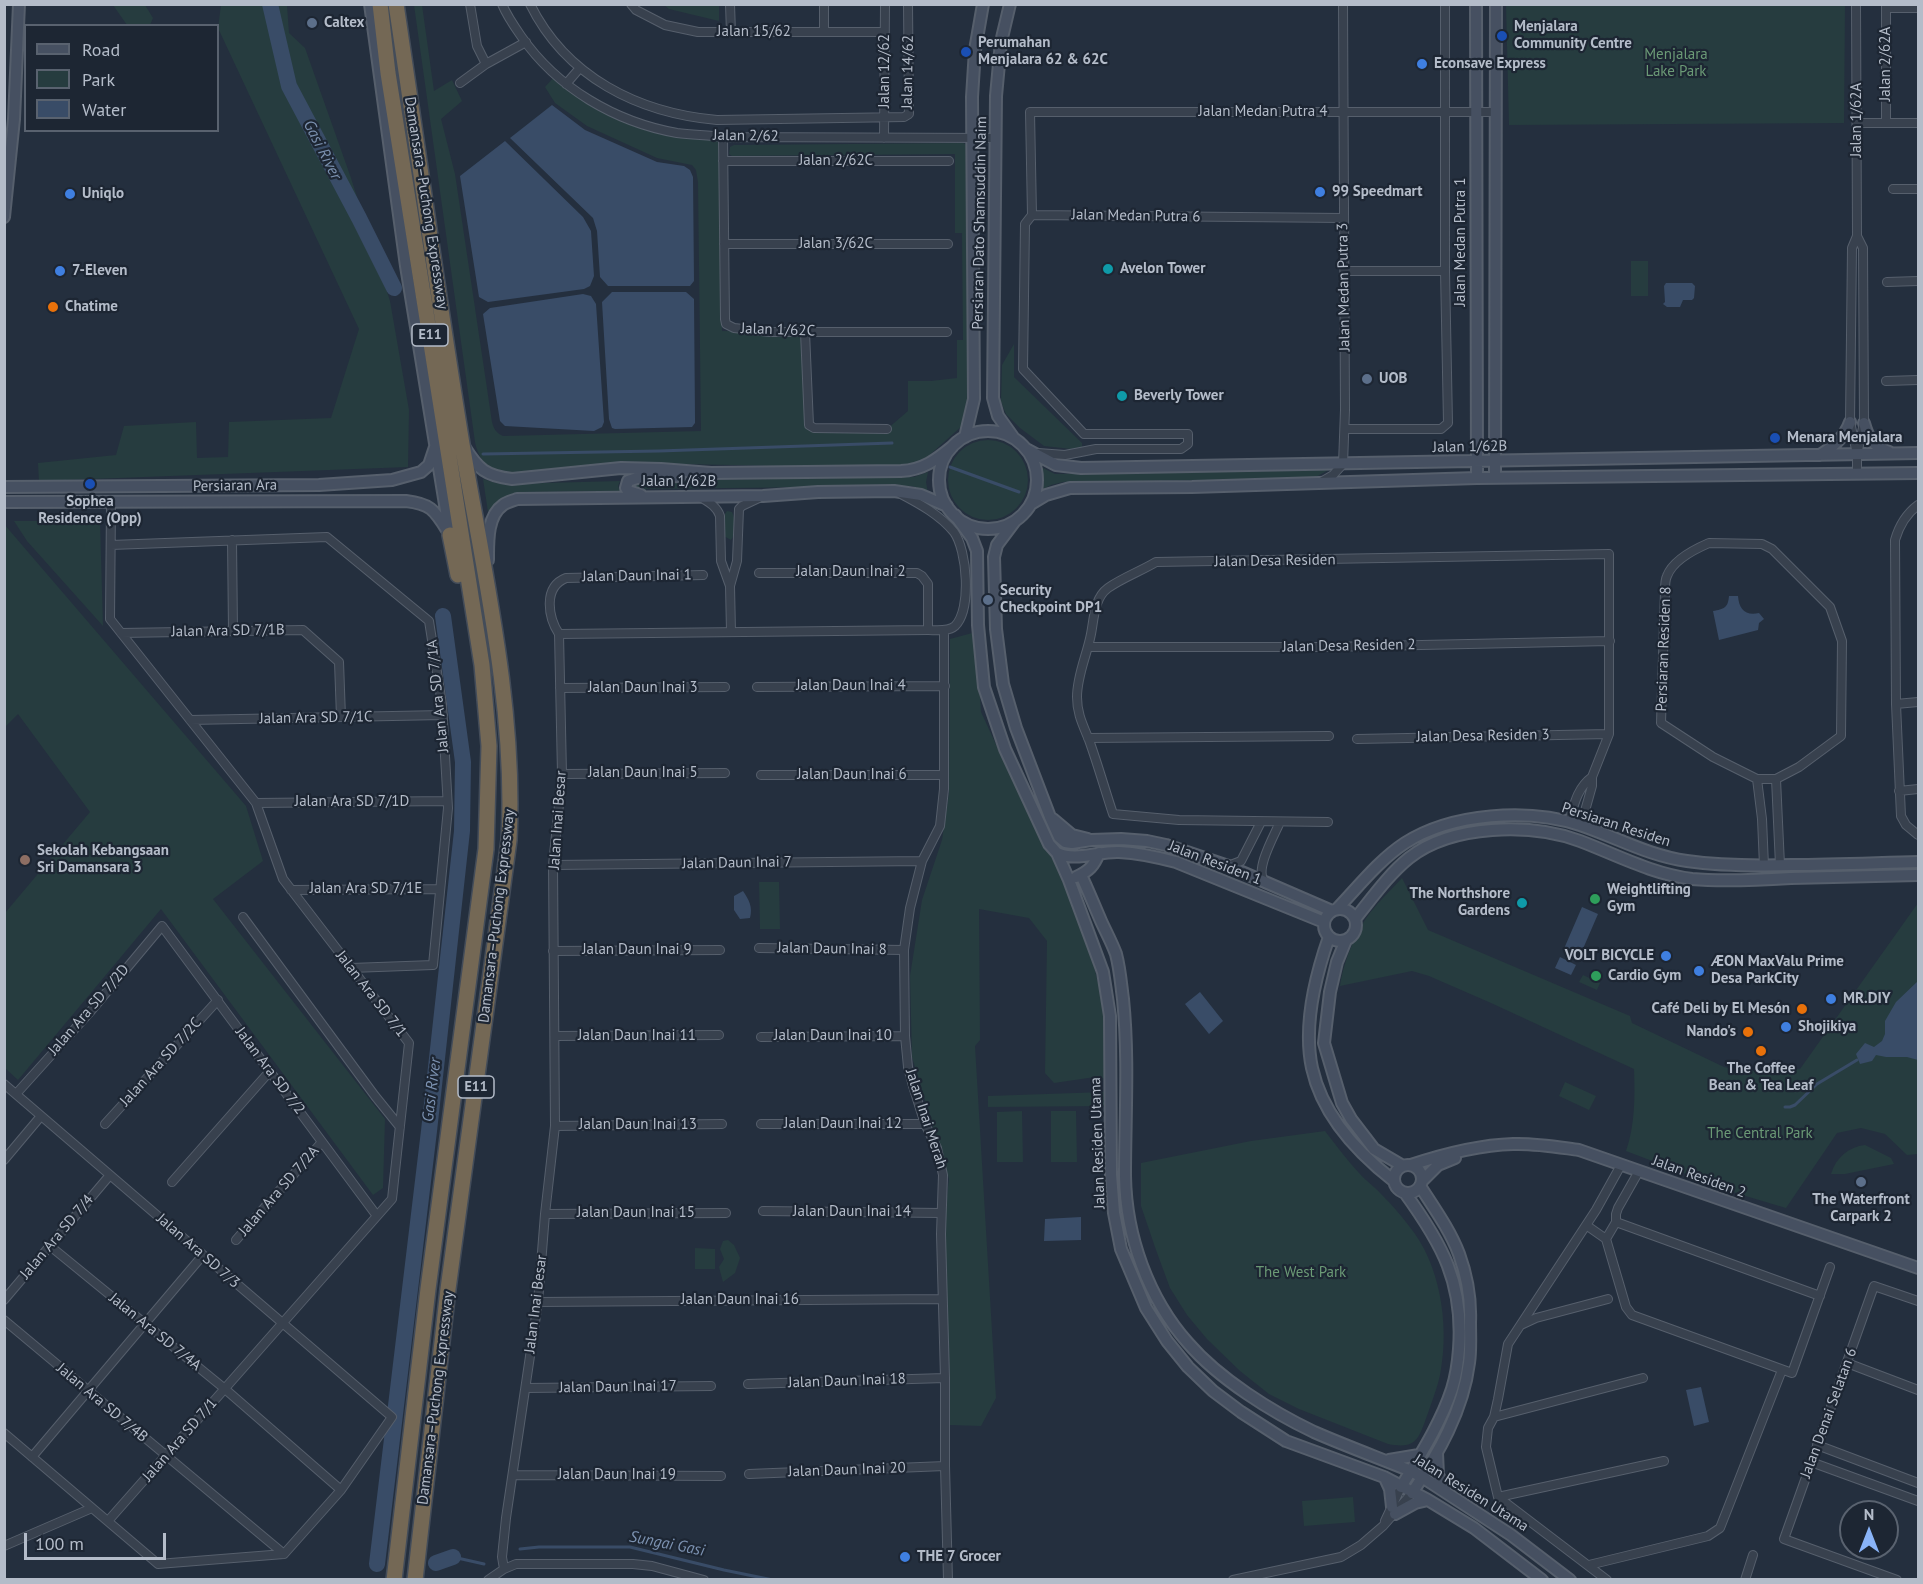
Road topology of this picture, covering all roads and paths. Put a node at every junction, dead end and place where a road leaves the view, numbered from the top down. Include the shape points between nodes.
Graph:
1 (19, 4) edge
2 (370, 4) edge
3 (380, 4) edge
4 (396, 4) edge
5 (470, 4) edge
6 (502, 4) edge
7 (530, 4) edge
8 (631, 4) edge
9 (730, 4) edge
10 (824, 4) edge
11 (885, 4) edge
12 (908, 4) edge
13 (984, 4) edge
14 (1010, 4) edge
15 (1343, 4) edge
16 (1445, 4) edge
17 (1476, 4) edge
18 (1496, 4) edge
19 (1856, 4) edge
20 (1886, 6) edge
21 (1918, 8) edge
22 (824, 32) junction
23 (885, 32) junction
24 (731, 33) junction
25 (526, 42) junction
26 (486, 64) junction
27 (579, 69) junction
28 (460, 83) dead end
29 (566, 84) junction
30 (15, 93) junction
31 (1343, 112) junction
32 (1445, 112) junction
33 (1475, 112) junction
34 (1496, 112) junction
35 (4, 113) edge
36 (885, 118) junction
37 (4, 122) edge
38 (1857, 123) junction
39 (1886, 123) junction
40 (1918, 123) edge
41 (13, 136) junction
42 (723, 137) junction
43 (885, 138) junction
44 (971, 138) junction
45 (996, 138) junction
46 (949, 160) dead end
47 (723, 161) junction
48 (1893, 189) dead end
49 (1918, 189) edge
50 (1032, 215) junction
51 (4, 217) edge
52 (1343, 218) junction
53 (1857, 236) junction
54 (724, 244) junction
55 (948, 244) dead end
56 (1345, 270) junction
57 (1445, 271) junction
58 (1918, 281) edge
59 (1887, 282) dead end
60 (805, 332) junction
61 (947, 332) dead end
62 (1918, 380) edge
63 (1886, 381) dead end
64 (1850, 422) junction
65 (1864, 423) junction
66 (887, 429) dead end
67 (1345, 429) junction
68 (965, 437) junction
69 (1013, 437) junction
70 (462, 442) junction
71 (953, 446) junction
72 (435, 447) junction
73 (1029, 451) junction
74 (1893, 453) junction
75 (1918, 453) edge
76 (1857, 454) junction
77 (1820, 455) junction
78 (1495, 461) junction
79 (1477, 462) junction
80 (1343, 464) junction
81 (1918, 472) edge
82 (711, 473) junction
83 (1857, 474) junction
84 (1477, 478) junction
85 (1495, 478) junction
86 (1316, 483) junction
87 (7, 485) edge
88 (254, 485) junction
89 (894, 491) junction
90 (763, 496) junction
91 (650, 497) junction
92 (702, 498) junction
93 (254, 500) junction
94 (4, 502) edge
95 (111, 503) junction
96 (1031, 504) junction
97 (1918, 505) edge
98 (947, 506) junction
99 (955, 515) junction
100 (1015, 521) junction
101 (450, 536) junction
102 (232, 540) junction
103 (111, 544) junction
104 (721, 549) junction
105 (738, 549) junction
106 (759, 573) dead end
107 (703, 575) dead end
108 (730, 586) junction
109 (489, 595) junction
110 (928, 630) junction
111 (944, 630) junction
112 (233, 631) junction
113 (731, 632) junction
114 (121, 633) junction
115 (560, 634) junction
116 (1610, 641) junction
117 (1089, 647) junction
118 (482, 665) junction
119 (945, 686) junction
120 (725, 687) dead end
121 (758, 687) dead end
122 (560, 688) junction
123 (1918, 702) edge
124 (1896, 704) junction
125 (442, 715) junction
126 (341, 717) junction
127 (190, 720) junction
128 (1609, 734) junction
129 (1329, 736) dead end
130 (1088, 738) junction
131 (1357, 739) dead end
132 (725, 773) dead end
133 (562, 774) junction
134 (761, 775) dead end
135 (944, 775) junction
136 (1592, 777) junction
137 (1757, 779) junction
138 (1776, 779) junction
139 (1918, 789) edge
140 (1899, 791) junction
141 (447, 801) junction
142 (256, 803) junction
143 (1050, 817) junction
144 (1779, 818) junction
145 (1762, 819) junction
146 (1261, 822) junction
147 (1280, 822) junction
148 (1328, 822) dead end
149 (1569, 822) junction
150 (1581, 825) junction
151 (1918, 835) edge
152 (1091, 840) junction
153 (1065, 842) junction
154 (1057, 853) junction
155 (1099, 853) junction
156 (922, 861) junction
157 (1918, 862) edge
158 (553, 865) junction
159 (1780, 865) junction
160 (1228, 866) junction
161 (1764, 866) junction
162 (1081, 875) junction
163 (1918, 875) edge
164 (1069, 880) junction
165 (1266, 883) junction
166 (440, 889) junction
167 (291, 890) junction
168 (1334, 910) junction
169 (243, 917) dead end
170 (1355, 918) junction
171 (1324, 922) junction
172 (162, 926) joint
173 (1329, 937) junction
174 (1346, 940) junction
175 (759, 948) dead end
176 (720, 950) dead end
177 (904, 950) junction
178 (553, 951) junction
179 (351, 968) junction
180 (218, 1000) junction
181 (719, 1035) dead end
182 (555, 1036) junction
183 (904, 1036) junction
184 (761, 1037) dead end
185 (270, 1071) junction
186 (4, 1084) edge
187 (16, 1094) junction
188 (41, 1116) junction
189 (105, 1124) dead end
190 (761, 1124) dead end
191 (925, 1124) junction
192 (722, 1125) dead end
193 (555, 1126) junction
194 (400, 1127) junction
195 (322, 1142) junction
196 (1466, 1151) junction
197 (4, 1160) edge
198 (1621, 1165) junction
199 (1407, 1166) junction
200 (1639, 1171) junction
201 (110, 1175) junction
202 (1394, 1181) junction
203 (172, 1182) dead end
204 (1421, 1184) junction
205 (1405, 1193) junction
206 (763, 1212) dead end
207 (726, 1213) dead end
208 (941, 1213) junction
209 (545, 1214) junction
210 (377, 1216) junction
211 (1616, 1222) junction
212 (1586, 1225) junction
213 (1606, 1239) junction
214 (236, 1240) dead end
215 (50, 1246) junction
216 (203, 1255) junction
217 (1830, 1267) dead end
218 (1918, 1268) edge
219 (1820, 1296) junction
220 (942, 1299) junction
221 (1608, 1299) dead end
222 (4, 1300) edge
223 (1158, 1300) junction
224 (1918, 1301) edge
225 (538, 1302) junction
226 (1146, 1308) junction
227 (4, 1320) edge
228 (283, 1323) junction
229 (145, 1324) junction
230 (1520, 1325) junction
231 (1847, 1363) junction
232 (1782, 1370) junction
233 (945, 1378) junction
234 (1644, 1378) dead end
235 (748, 1384) dead end
236 (711, 1386) dead end
237 (526, 1388) junction
238 (225, 1389) junction
239 (1918, 1390) edge
240 (88, 1391) junction
241 (1494, 1417) junction
242 (4, 1433) edge
243 (1817, 1445) junction
244 (1438, 1450) junction
245 (1419, 1455) junction
246 (165, 1456) junction
247 (32, 1457) junction
248 (1383, 1460) junction
249 (1664, 1461) dead end
250 (1811, 1462) junction
251 (945, 1466) junction
252 (1411, 1471) junction
253 (749, 1474) dead end
254 (513, 1475) junction
255 (721, 1476) dead end
256 (1422, 1477) junction
257 (1384, 1478) junction
258 (1918, 1483) edge
259 (1401, 1487) junction
260 (341, 1490) junction
261 (1412, 1493) junction
262 (1449, 1494) junction
263 (1498, 1497) junction
264 (1428, 1500) junction
265 (1918, 1501) edge
266 (92, 1508) junction
267 (1393, 1510) junction
268 (108, 1521) junction
269 (4, 1546) edge
270 (284, 1554) junction
271 (1753, 1555) dead end
272 (1589, 1565) junction
273 (504, 1569) junction
274 (394, 1580) edge
275 (415, 1580) edge
276 (488, 1580) edge
277 (704, 1580) edge
278 (948, 1580) edge
279 (1233, 1580) edge
280 (1542, 1580) edge
281 (1570, 1580) edge
282 (1607, 1580) edge
283 (1745, 1580) edge
284 (1897, 1580) edge

1 - 30 street
2 - 72 street
3 - 118 highway, E11
4 - 70 highway, Damansara–Puchong Expressway / E11
5 - 26 street via 477,46
6 - 25 street, Jalan 2/62
7 - 27 street, Jalan 2/62 via 548,35
8 - 24 street, Jalan 15/62 via 665,25
9 - 24 street
10 - 22 street
11 - 23 street, Jalan 12/62
12 - 36 street, Jalan 14/62 via 909,114
13 - 44 street, Persiaran Dato Shamsuddin Naim via 975,50
14 - 45 street, Persiaran Dato Shamsuddin Naim via 1001,42
15 - 31 street, Jalan Medan Putra 3
16 - 32 street, Jalan Medan Putra 1
17 - 33 street, Jalan Medan Putra 1
18 - 34 street
19 - 38 street, Jalan 1/62A
20 - 21 street
20 - 39 street, Jalan 2/62A
22 - 23 street, Jalan 15/62
22 - 24 street, Jalan 15/62
23 - 36 street, Jalan 12/62
25 - 26 street
25 - 29 street, Jalan 2/62
26 - 28 street
27 - 29 street
27 - 36 street, Jalan 2/62 via 638,102 696,118
29 - 42 street, Jalan 2/62 via 597,105 644,125
30 - 35 street
30 - 41 street
31 - 32 street, Jalan Medan Putra 4
31 - 50 street, Jalan Medan Putra 4 via 1030,112
31 - 52 street, Jalan Medan Putra 3
32 - 33 street, Jalan Medan Putra 4
32 - 57 street, Jalan Medan Putra 1
33 - 34 street, Jalan Medan Putra 4
33 - 79 street, Jalan Medan Putra 1
34 - 78 street
36 - 43 street, Jalan 12/62
37 - 41 street
38 - 39 street
38 - 53 street, Jalan 1/62A
39 - 40 street
41 - 51 street
42 - 43 street, Jalan 2/62
42 - 47 street, Jalan 1/62C
43 - 44 street, Jalan 2/62
44 - 45 street, Jalan 2/62
44 - 68 street, Persiaran Dato Shamsuddin Naim via 974,399
45 - 69 street, Persiaran Dato Shamsuddin Naim via 993,398 998,416
46 - 47 street, Jalan 2/62C
47 - 54 street, Jalan 1/62C
48 - 49 street
50 - 52 street, Jalan Medan Putra 6
50 - 73 street via 1025,224 1023,369 1084,434 1188,434 1188,444 1181,449 1096,449 1065,455
52 - 56 street, Jalan Medan Putra 3
53 - 64 street, Jalan 1/62A via 1852,248
53 - 65 street, Jalan 1/62A via 1863,248
54 - 55 street, Jalan 3/62C
54 - 60 street, Jalan 1/62C via 726,324 746,330
56 - 57 street
56 - 67 street, Jalan Medan Putra 3
57 - 67 street, Jalan Medan Putra 1 via 1448,423 1441,429
58 - 59 street
60 - 61 street, Jalan 1/62C
60 - 66 street via 809,425
62 - 63 street
64 - 76 street, Jalan 1/62A
64 - 77 street via 1844,435
65 - 74 street via 1873,444
65 - 76 street, Jalan 1/62A
67 - 80 street, Jalan Medan Putra 3
68 - 69 street via 980,432
68 - 71 street
69 - 73 street
70 - 82 street, Jalan 1/62B via 474,462 494,477 512,479 621,468
70 - 109 highway, Damansara–Puchong Expressway / E11
71 - 82 street, Jalan 1/62B via 931,464 908,471
71 - 98 street via 939,475 940,491
72 - 88 street, Persiaran Ara via 429,465 408,477
72 - 101 street
73 - 80 street, Jalan 1/62B via 1049,462 1074,468
73 - 96 street via 1037,476
74 - 75 street, Jalan 1/62B
74 - 76 street, Jalan 1/62B
76 - 77 street, Jalan 1/62B
76 - 83 street, Jalan 1/62A
77 - 78 street, Jalan 1/62B
78 - 79 street, Jalan 1/62B
78 - 85 street
79 - 80 street, Jalan 1/62B
79 - 84 street, Jalan Medan Putra 1
80 - 86 street via 1333,475
81 - 83 street, Jalan 1/62B
82 - 91 street via 628,481 628,491
83 - 85 street, Jalan 1/62B
84 - 85 street, Jalan 1/62B
84 - 86 street, Jalan 1/62B
86 - 96 street, Jalan 1/62B via 1070,488
87 - 88 street, Persiaran Ara
88 - 93 street
89 - 90 street, Jalan 1/62B
89 - 98 street, Jalan 1/62B via 921,495
89 - 111 street via 938,517 960,545 965,573 964,606 956,625
90 - 92 street, Jalan 1/62B
90 - 105 street via 739,509
91 - 92 street, Jalan 1/62B
91 - 109 street, Jalan 1/62B via 516,499 503,505 495,513 490,529
92 - 104 street via 719,511
93 - 95 street, Persiaran Ara
93 - 101 street, Persiaran Ara via 421,503 437,514
94 - 95 street, Persiaran Ara
95 - 103 street, Jalan Ara SD 7/1
96 - 100 street
97 - 124 street via 1910,511 1895,540
98 - 99 street
99 - 100 street via 976,527 990,529
99 - 154 street, Jalan Residen Utama via 976,550 984,687 1005,749
100 - 143 street via 995,551 996,637 1003,684 1016,728
101 - 118 highway
102 - 103 street, Jalan Ara SD 7/1A
102 - 112 street
102 - 125 street, Jalan Ara SD 7/1A via 327,537 429,621
103 - 114 street, Jalan Ara SD 7/1 via 110,619
104 - 105 street
104 - 108 street
105 - 108 street
106 - 110 street, Jalan Daun Inai 2 via 917,573 928,584
107 - 115 street, Jalan Daun Inai 1 via 560,580 551,591 550,614
108 - 113 street
109 - 275 highway, Damansara–Puchong Expressway / E11 via 510,767 509,840 450,1278
110 - 111 street
110 - 113 street
111 - 119 street, Jalan Inai Merah
112 - 114 street, Jalan Ara SD 7/1B
112 - 126 street, Jalan Ara SD 7/1B via 303,630 339,662
113 - 115 street
114 - 127 street, Jalan Ara SD 7/1
115 - 122 street, Jalan Inai Besar
116 - 117 street, Jalan Desa Residen 2
116 - 117 street, Jalan Desa Residen via 1610,555 1156,562 1107,589 1095,609
116 - 128 street, Jalan Desa Residen
117 - 130 street, Jalan Desa Residen via 1077,697 1078,715
118 - 274 highway, Damansara–Puchong Expressway / E11 via 489,746 486,849
119 - 121 street, Jalan Daun Inai 4
119 - 135 street, Jalan Inai Merah
120 - 122 street, Jalan Daun Inai 3
122 - 133 street, Jalan Inai Besar
123 - 124 street
124 - 140 street
125 - 126 street, Jalan Ara SD 7/1C
125 - 141 street, Jalan Ara SD 7/1A
126 - 127 street, Jalan Ara SD 7/1C
127 - 142 street, Jalan Ara SD 7/1
128 - 131 street, Jalan Desa Residen 3
128 - 136 street, Jalan Desa Residen
129 - 130 street
130 - 146 street, Jalan Desa Residen via 1113,814
132 - 133 street, Jalan Daun Inai 5
133 - 158 street, Jalan Inai Besar
134 - 135 street, Jalan Daun Inai 6
135 - 156 street, Jalan Inai Merah via 939,826
136 - 149 street, Jalan Desa Residen via 1577,795
136 - 150 street, Jalan Desa Residen
137 - 138 street, Persiaran Residen 8
137 - 138 street, Persiaran Residen 8 via 1713,757 1661,723 1667,576 1679,561 1710,543 1762,544 1772,549 1830,607 1842,641 1841,736
137 - 145 street
138 - 144 street
139 - 140 street
140 - 151 street via 1901,816
141 - 142 street, Jalan Ara SD 7/1D
141 - 166 street, Jalan Ara SD 7/1A
142 - 167 street, Jalan Ara SD 7/1 via 283,879
143 - 152 street via 1072,835
143 - 153 street
144 - 145 street
144 - 159 street
145 - 161 street
146 - 147 street, Jalan Desa Residen
146 - 160 street via 1241,861
147 - 148 street, Jalan Desa Residen
147 - 165 street via 1261,869
149 - 150 street, Persiaran Residen
149 - 168 street, Persiaran Residen via 1539,817 1476,818 1429,830 1390,854
150 - 161 street, Persiaran Residen via 1672,859
152 - 153 street, Jalan Residen 1
152 - 160 street, Jalan Residen 1 via 1147,841
153 - 154 street
154 - 155 street, Jalan Residen 1
154 - 164 street, Jalan Residen Utama
155 - 162 street via 1094,864
155 - 171 street, Jalan Residen 1 via 1147,855 1176,862
156 - 158 street, Jalan Daun Inai 7
156 - 177 street, Jalan Inai Merah
157 - 159 street, Persiaran Residen
158 - 178 street, Jalan Inai Besar
159 - 161 street, Persiaran Residen
160 - 165 street, Jalan Residen 1
162 - 164 street
162 - 223 street, Jalan Residen Utama via 1115,952 1121,979 1126,1034 1128,1210 1148,1282
163 - 170 street, Persiaran Residen via 1693,879 1648,868 1563,836 1499,830 1457,837 1421,850 1399,867
164 - 226 street, Jalan Residen Utama via 1103,972 1110,1016 1114,1213 1121,1249
165 - 168 street, Jalan Residen 1
166 - 167 street, Jalan Ara SD 7/1E
166 - 179 street, Jalan Ara SD 7/1A via 433,966
167 - 179 street, Jalan Ara SD 7/1
168 - 170 street via 1348,911
168 - 171 street
169 - 194 street
170 - 174 street via 1356,929
171 - 173 street
172 - 180 street, Jalan Ara SD 7/2
172 - 187 street, Jalan Ara SD 7/2D
173 - 174 street
173 - 202 street via 1311,1014 1312,1067 1322,1095 1340,1125 1358,1149
174 - 199 street via 1330,992 1324,1043 1342,1103 1351,1119 1374,1149
175 - 177 street, Jalan Daun Inai 8
176 - 178 street, Jalan Daun Inai 9
177 - 183 street, Jalan Inai Merah
178 - 182 street, Jalan Inai Besar
179 - 194 street, Jalan Ara SD 7/1 via 410,1044
180 - 185 street, Jalan Ara SD 7/2
180 - 189 street, Jalan Ara SD 7/2C
181 - 182 street, Jalan Daun Inai 11
182 - 193 street, Jalan Inai Besar
183 - 184 street, Jalan Daun Inai 10
183 - 191 street, Jalan Inai Merah
185 - 195 street, Jalan Ara SD 7/2
185 - 203 street
186 - 187 street, Jalan Ara SD 7/3
187 - 188 street, Jalan Ara SD 7/3
188 - 197 street
188 - 201 street, Jalan Ara SD 7/3
190 - 191 street, Jalan Daun Inai 12
191 - 208 street, Jalan Inai Merah via 944,1175
192 - 193 street, Jalan Daun Inai 13
193 - 209 street, Jalan Inai Besar
194 - 210 street, Jalan Ara SD 7/1 via 392,1199
195 - 210 street, Jalan Ara SD 7/2
195 - 214 street, Jalan Ara SD 7/2A
196 - 198 street, Jalan Residen 2 via 1511,1144 1546,1145
196 - 199 street, Jalan Residen 2
196 - 204 street, Jalan Residen 2 via 1438,1166
198 - 200 street, Jalan Residen 2
198 - 212 street
199 - 202 street via 1396,1172
199 - 204 street via 1420,1171
200 - 211 street via 1618,1208
200 - 218 street, Jalan Residen 2
201 - 215 street, Jalan Ara SD 7/4
201 - 216 street, Jalan Ara SD 7/3
202 - 205 street
204 - 205 street via 1414,1192
204 - 244 street via 1460,1255 1471,1309 1465,1384 1454,1419
205 - 245 street via 1429,1226 1447,1262 1460,1316 1452,1391
206 - 208 street, Jalan Daun Inai 14
207 - 209 street, Jalan Daun Inai 15
208 - 220 street, Jalan Inai Merah
209 - 225 street, Jalan Inai Besar
210 - 228 street, Jalan Ara SD 7/1
211 - 213 street
211 - 219 street
212 - 213 street
212 - 230 street
213 - 232 street via 1626,1307 1632,1315
215 - 222 street, Jalan Ara SD 7/4
215 - 229 street, Jalan Ara SD 7/4A
216 - 228 street, Jalan Ara SD 7/3
216 - 229 street
217 - 219 street
219 - 232 street via 1792,1373
220 - 225 street, Jalan Daun Inai 16
220 - 233 street, Jalan Inai Merah
221 - 230 street
223 - 226 street
223 - 248 street, Jalan Residen Utama via 1188,1343 1250,1395 1314,1432
224 - 231 street, Jalan Denai Selatan 6 via 1874,1287
225 - 237 street, Jalan Inai Besar
226 - 257 street, Jalan Residen Utama via 1188,1366 1241,1412 1286,1441
227 - 240 street, Jalan Ara SD 7/4B
228 - 238 street, Jalan Ara SD 7/1
228 - 260 street, Jalan Ara SD 7/3 via 393,1417
229 - 238 street, Jalan Ara SD 7/4A
229 - 240 street
230 - 241 street via 1508,1344
231 - 239 street
231 - 243 street, Jalan Denai Selatan 6
232 - 272 street via 1720,1528 1708,1536
233 - 235 street, Jalan Daun Inai 18
233 - 251 street, Jalan Inai Merah
234 - 241 street
236 - 237 street, Jalan Daun Inai 17
237 - 254 street, Jalan Inai Besar
238 - 246 street, Jalan Ara SD 7/1
238 - 260 street, Jalan Ara SD 7/4A
240 - 246 street, Jalan Ara SD 7/4B
240 - 247 street
241 - 263 street via 1486,1447
242 - 247 street
243 - 250 street, Jalan Denai Selatan 6
243 - 258 street
244 - 256 street
244 - 262 street via 1438,1475
245 - 248 street
245 - 252 street
246 - 268 street, Jalan Ara SD 7/1
246 - 270 street, Jalan Ara SD 7/4B
247 - 266 street
248 - 252 street, Jalan Residen Utama
249 - 263 street
250 - 265 street
250 - 284 street, Jalan Denai Selatan 6 via 1784,1539
251 - 253 street, Jalan Daun Inai 20
251 - 278 street, Jalan Inai Merah
252 - 256 street, Jalan Residen Utama
252 - 259 street
254 - 255 street, Jalan Daun Inai 19
254 - 273 street, Jalan Inai Besar via 502,1557
256 - 261 street
256 - 262 street, Jalan Residen Utama
257 - 259 street, Jalan Residen Utama
257 - 267 street
259 - 261 street, Jalan Residen Utama
259 - 267 street
260 - 270 street
261 - 264 street, Jalan Residen Utama
261 - 267 street
262 - 281 street, Jalan Residen Utama via 1511,1534
263 - 272 street
264 - 267 street
264 - 280 street, Jalan Residen Utama via 1474,1528
266 - 268 street
266 - 269 street
267 - 279 street via 1383,1526 1341,1557
268 - 270 street via 158,1564
271 - 283 street
272 - 282 street
273 - 276 street
273 - 277 street via 523,1564 633,1564

